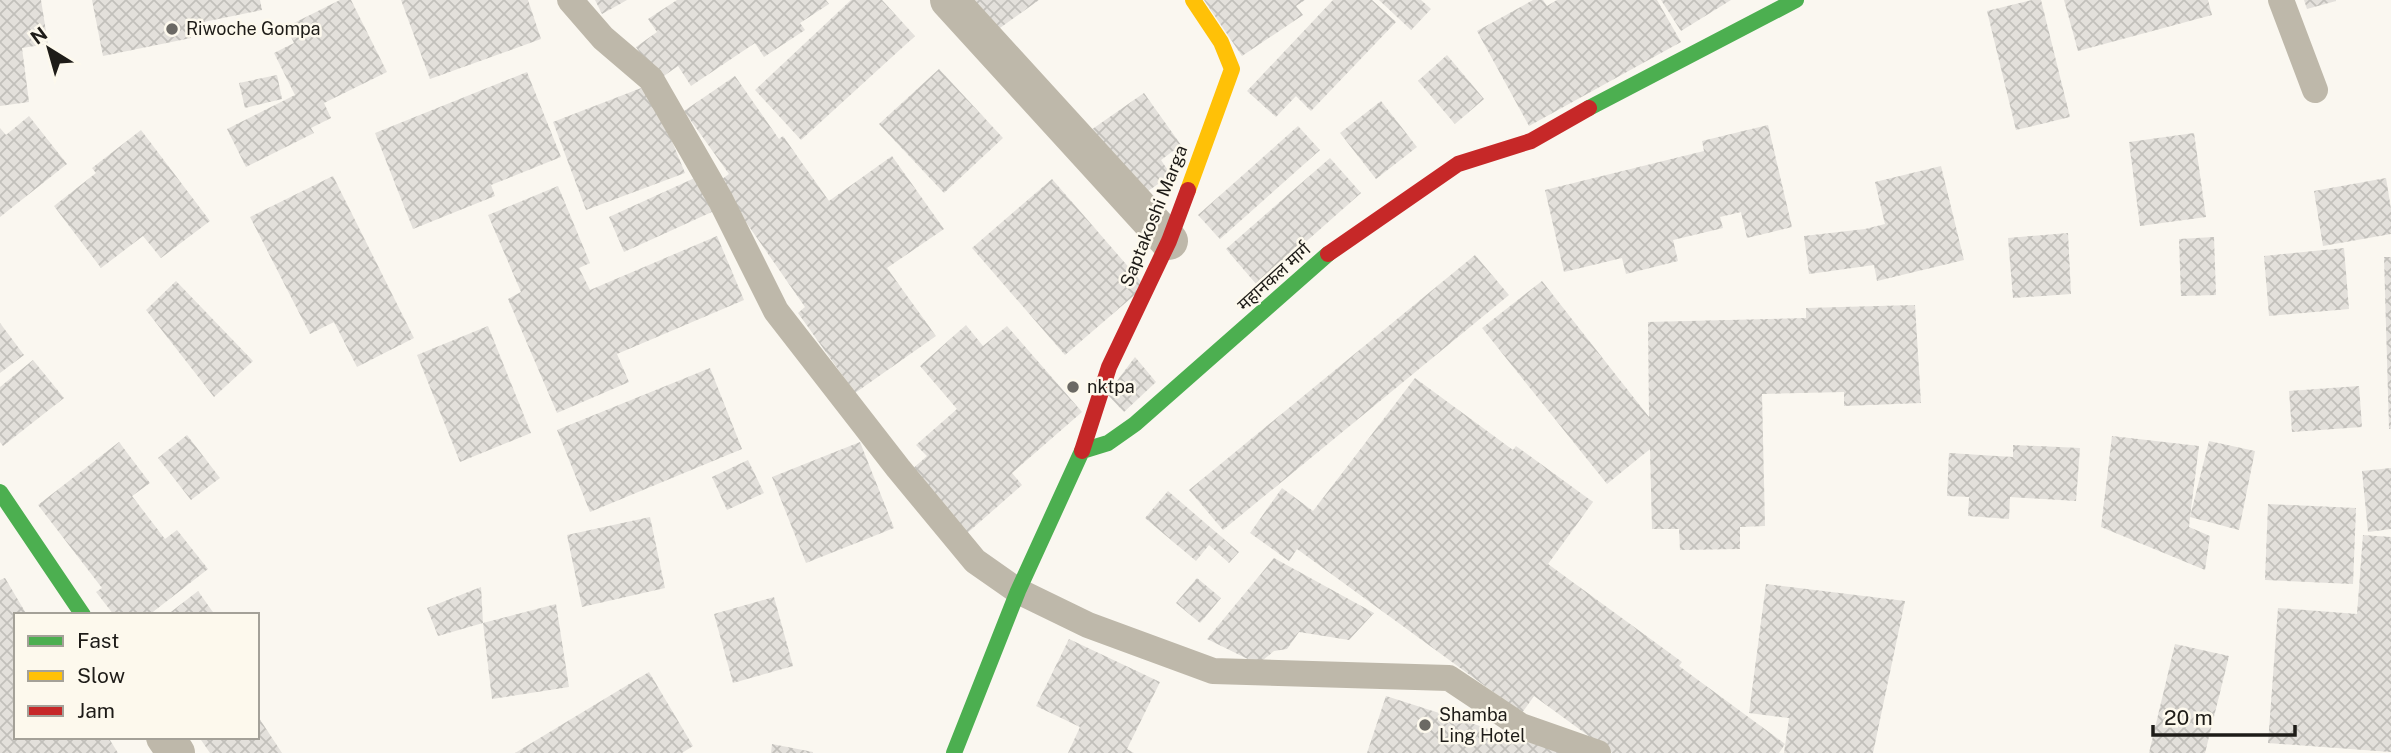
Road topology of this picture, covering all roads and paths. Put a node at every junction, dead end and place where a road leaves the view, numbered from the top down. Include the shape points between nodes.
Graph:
1 (570, 0) edge
2 (949, 0) edge
3 (1193, 0) edge
4 (1796, 0) edge
5 (2281, 0) edge
6 (2315, 90) dead end
7 (1169, 241) junction
8 (1082, 451) junction
9 (0, 492) edge
10 (1018, 592) junction
11 (82, 613) edge
12 (954, 753) edge
13 (1598, 753) edge

1 - 10 lane via 603,38 651,79 720,199 776,311 975,561
2 - 7 street
3 - 7 main road, Saptakoshi Marga via 1221,42 1232,69
4 - 8 main road, महानकल मार्ग via 1531,141 1458,164 1332,251 1135,424 1108,443
5 - 6 lane
7 - 8 main road, Saptakoshi Marga via 1109,367
8 - 10 main road
9 - 11 main road
10 - 12 main road
10 - 13 lane via 1088,625 1213,671 1449,678 1521,726

